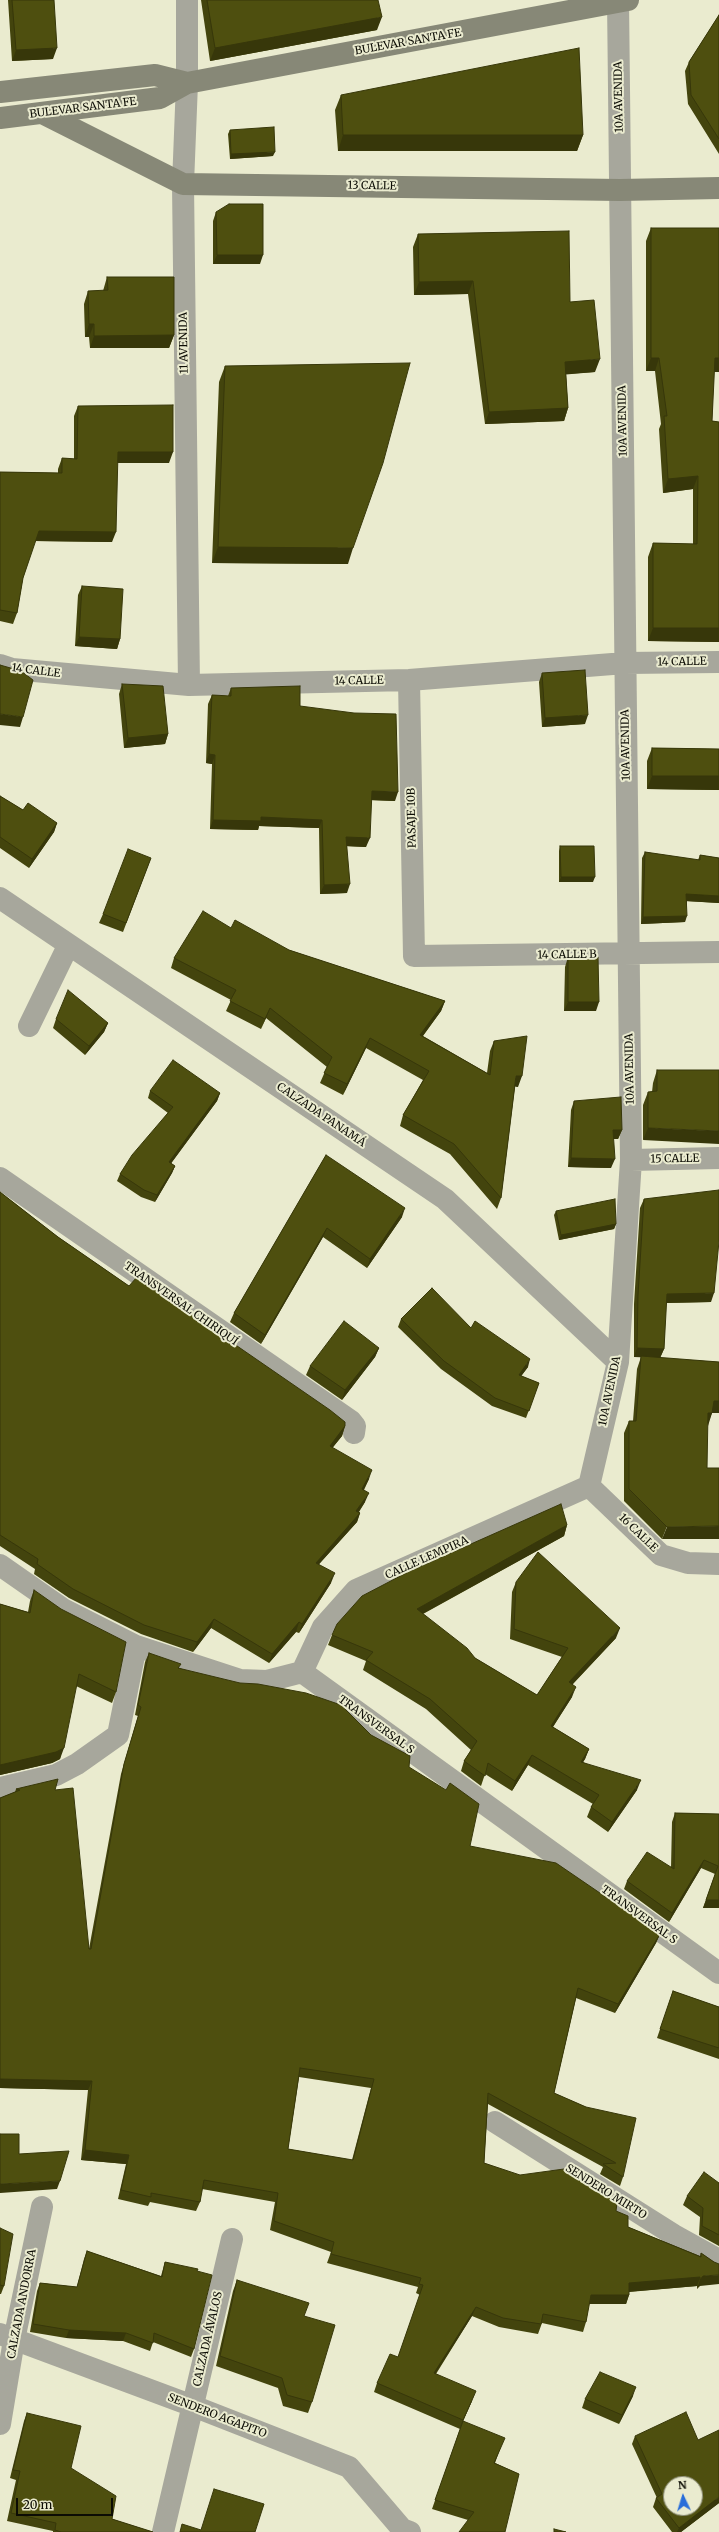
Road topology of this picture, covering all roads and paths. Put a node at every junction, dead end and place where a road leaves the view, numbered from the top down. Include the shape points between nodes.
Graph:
1 (186, 0) edge
2 (622, 1) edge
3 (187, 83) junction
4 (0, 92) edge
5 (42, 114) junction
6 (0, 118) edge
7 (182, 184) junction
8 (719, 188) edge
9 (620, 190) junction
10 (719, 662) edge
11 (625, 663) junction
12 (0, 665) edge
13 (409, 680) junction
14 (189, 686) junction
15 (0, 898) edge
16 (68, 946) junction
17 (719, 952) edge
18 (628, 954) junction
19 (414, 956) joint
20 (29, 1026) dead end
21 (719, 1158) edge
22 (631, 1160) junction
23 (0, 1178) edge
24 (618, 1362) junction
25 (354, 1433) dead end
26 (589, 1486) junction
27 (719, 1564) edge
28 (0, 1565) edge
29 (136, 1646) junction
30 (302, 1672) junction
31 (0, 1788) edge
32 (719, 1973) edge
33 (495, 2122) dead end
34 (42, 2207) dead end
35 (232, 2239) dead end
36 (719, 2260) edge
37 (7, 2337) edge
38 (192, 2406) junction
39 (0, 2424) edge
40 (163, 2532) edge
41 (410, 2532) edge

1 - 3 street, 11 AVENIDA
2 - 3 main road, BULEVAR SANTA FE
2 - 9 street, 10A AVENIDA
3 - 4 main road, BULEVAR SANTA FE via 155,76
3 - 5 main road, BULEVAR SANTA FE via 160,98
3 - 7 street, 11 AVENIDA
5 - 6 main road, BULEVAR SANTA FE
5 - 7 main road, 13 CALLE
7 - 9 main road, 13 CALLE
7 - 14 street, 11 AVENIDA
8 - 9 main road, 13 CALLE
9 - 11 street, 10A AVENIDA
10 - 11 street, 14 CALLE
11 - 13 street, 14 CALLE
11 - 18 street, 10A AVENIDA
12 - 14 street, 14 CALLE via 12,669
13 - 14 street, 14 CALLE
13 - 19 street, PASAJE 10B
15 - 16 street, CALZADA PANAMÁ
16 - 20 street
16 - 24 street, CALZADA PANAMÁ via 445,1199
17 - 18 street, 14 CALLE B
18 - 19 street, 14 CALLE B
18 - 22 street, 10A AVENIDA
21 - 22 street, 15 CALLE
22 - 24 street, 10A AVENIDA
23 - 25 street, TRANSVERSAL CHIRIQUÍ via 351,1421 355,1426
24 - 26 street, 10A AVENIDA
26 - 27 street, 16 CALLE via 661,1555 688,1564
26 - 30 street, CALLE LEMPIRA via 356,1590 323,1627
28 - 29 street via 63,1609
29 - 30 street via 240,1680 267,1681
29 - 31 street via 118,1735 77,1764 56,1775
30 - 32 street, TRANSVERSAL S
33 - 36 street, SENDERO MIRTO via 674,2235
34 - 37 street, CALZADA ANDORRA
35 - 38 street, CALZADA ÁVALOS
37 - 38 street, SENDERO AGAPITO
37 - 39 street, CALZADA ANDORRA
38 - 40 street, CALZADA ÁVALOS
38 - 41 street, SENDERO AGAPITO via 349,2467 402,2529

